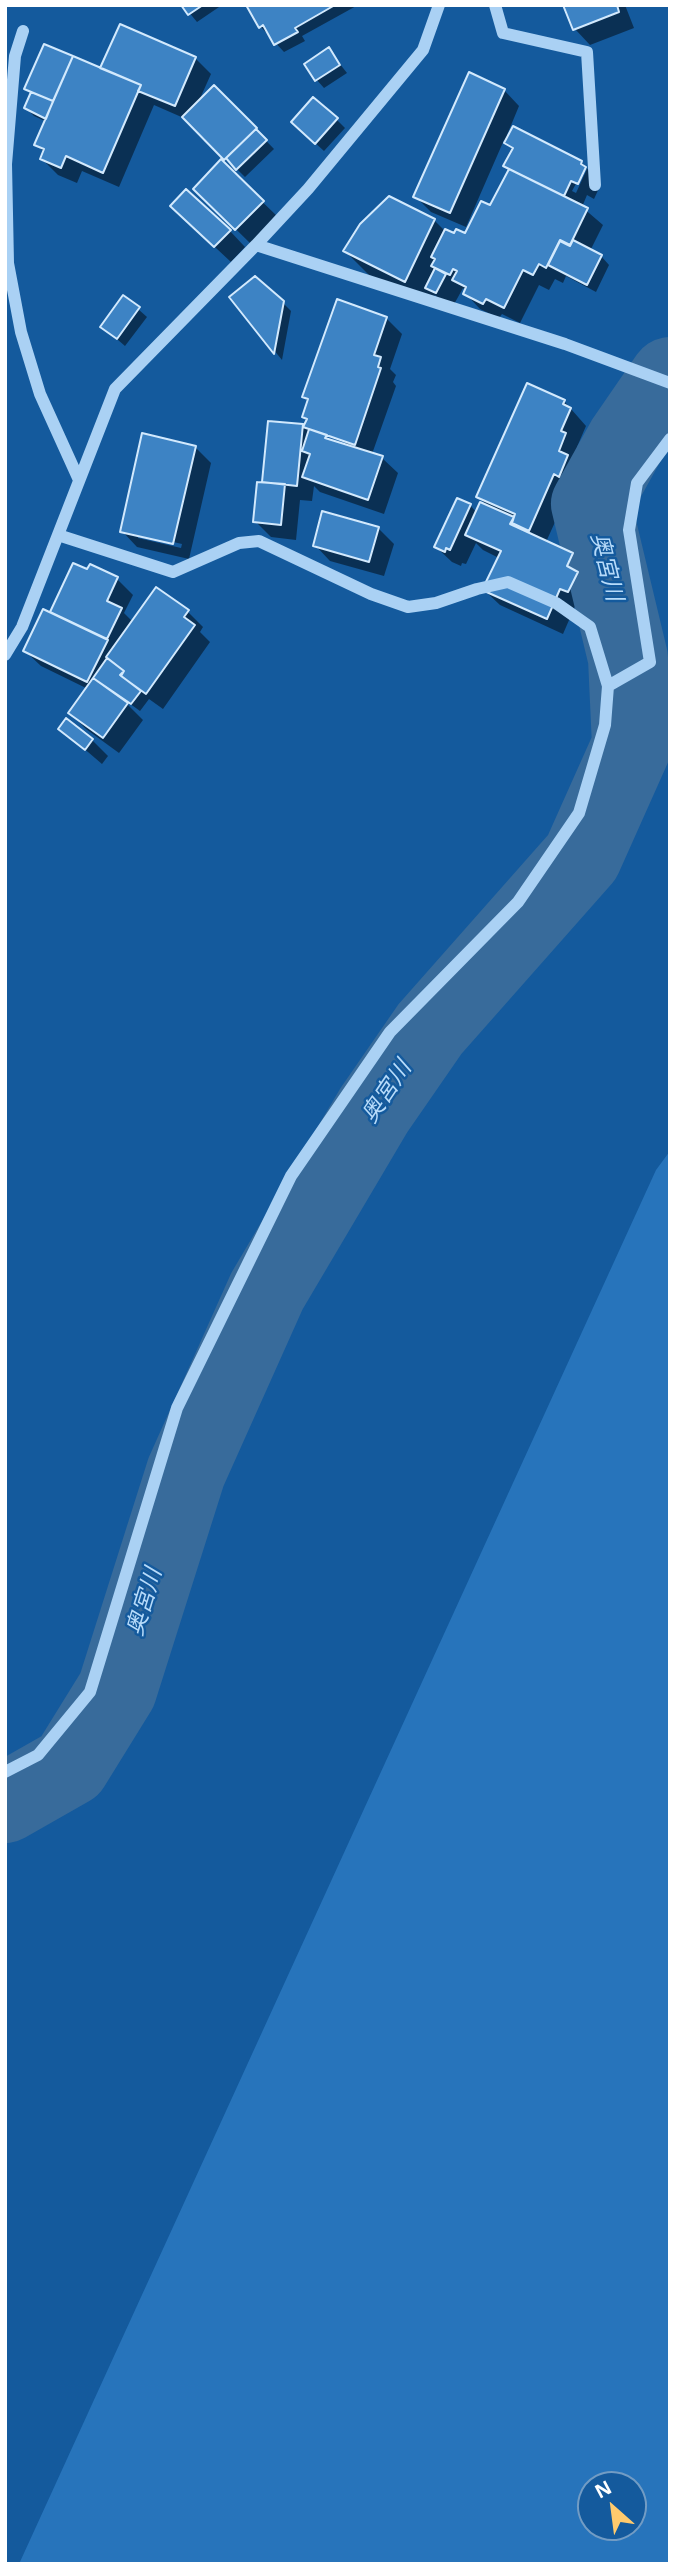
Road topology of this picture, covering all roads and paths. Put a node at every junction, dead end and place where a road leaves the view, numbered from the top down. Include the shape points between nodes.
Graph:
1 (439, 5) edge
2 (495, 5) edge
3 (23, 31) dead end
4 (595, 185) dead end
5 (256, 245) junction
6 (670, 383) edge
7 (670, 439) edge
8 (79, 480) junction
9 (58, 535) junction
10 (5, 655) edge
11 (608, 686) junction
12 (5, 1772) edge

1 - 5 street via 423,50
2 - 4 street via 503,33 587,52
3 - 8 street via 15,56 6,164 8,263 21,332 40,394
5 - 6 street via 565,344
5 - 8 street via 115,389
7 - 11 street via 637,483 629,530 650,662
8 - 9 street
9 - 10 street via 22,627
9 - 11 street via 173,572 239,543 259,541 408,607 508,582 555,603 590,627
11 - 12 street via 605,725 579,813 518,902 390,1032 292,1176 177,1408 90,1692 38,1755

